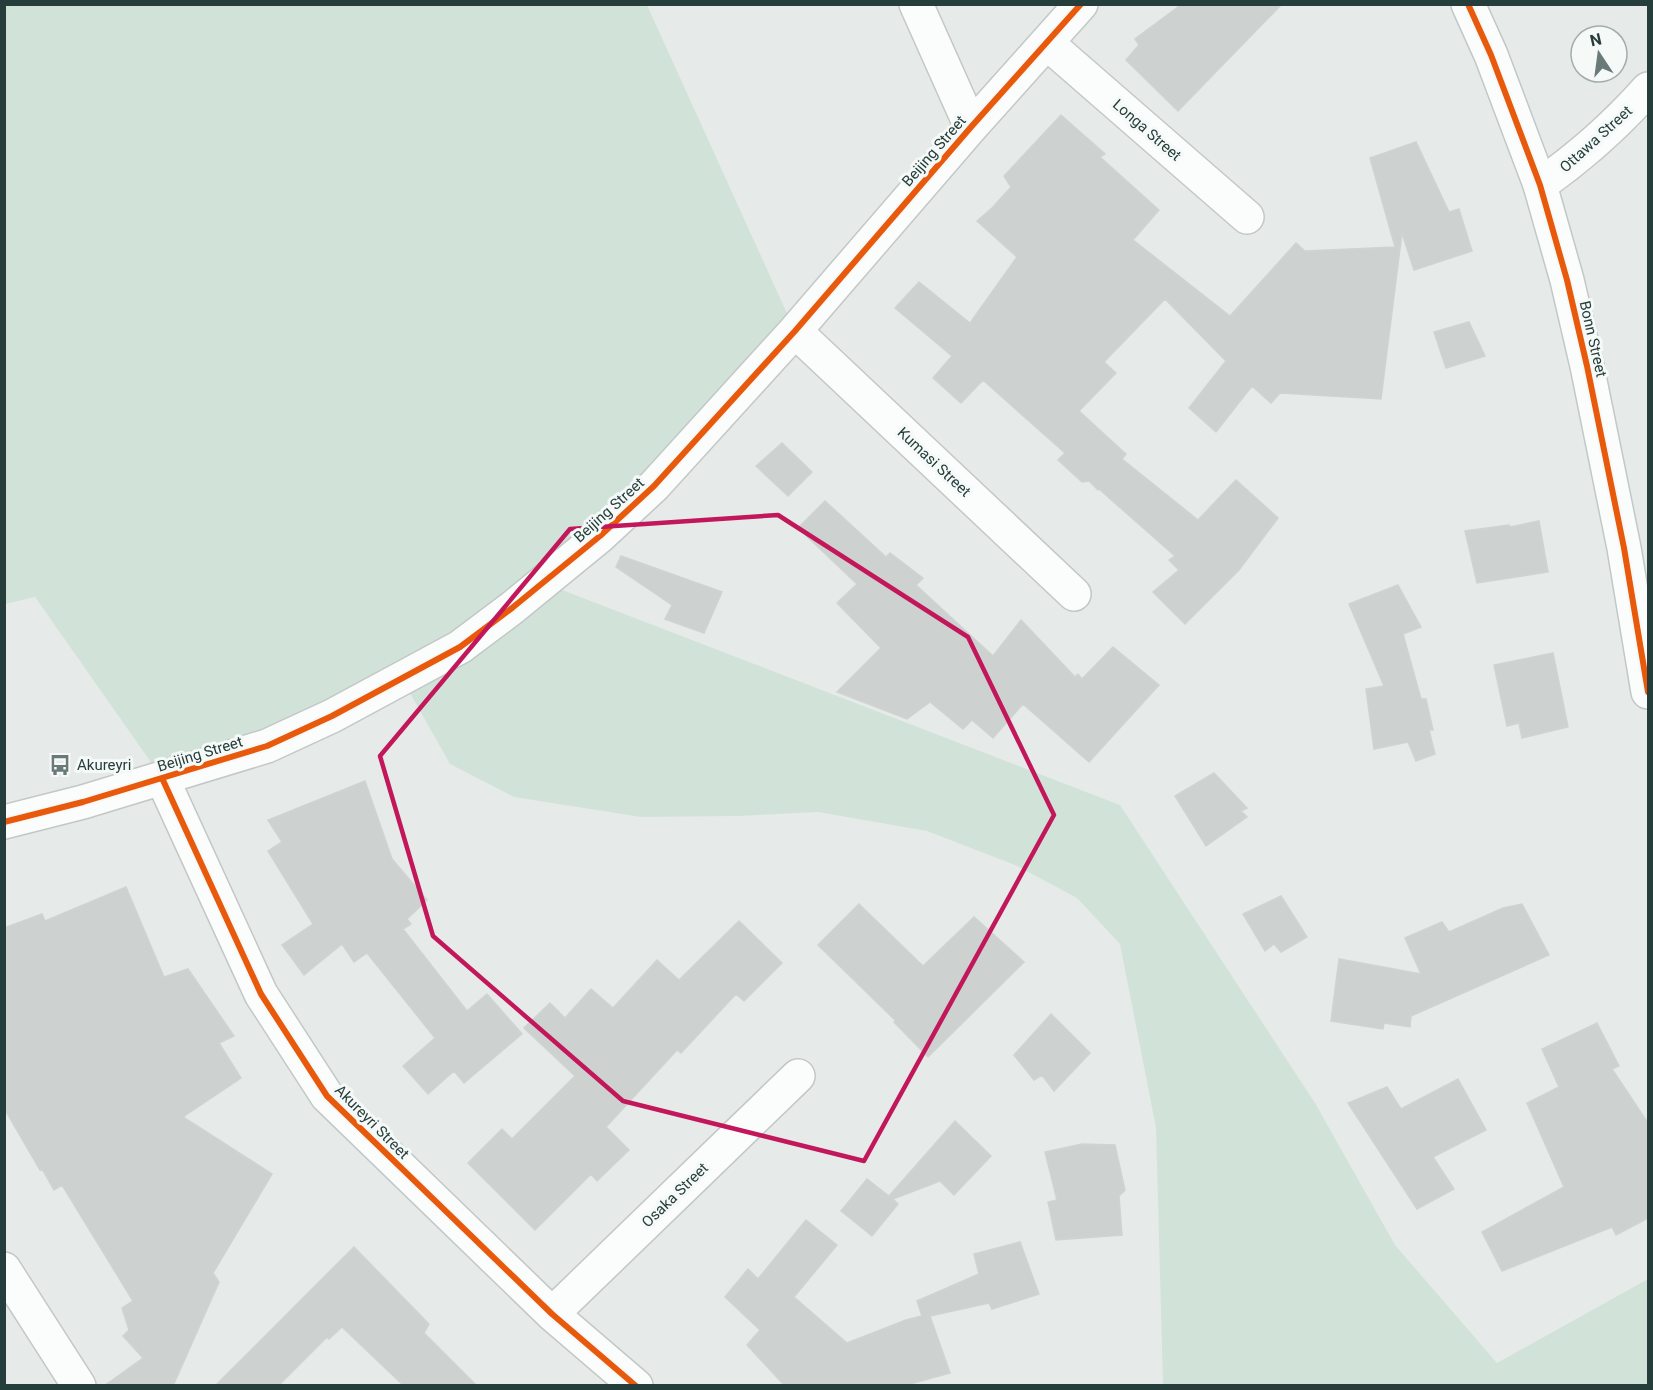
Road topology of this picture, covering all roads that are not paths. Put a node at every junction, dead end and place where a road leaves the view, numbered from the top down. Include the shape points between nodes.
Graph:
1 (916, 4) edge
2 (1081, 4) edge
3 (1468, 4) edge
4 (1047, 44) junction
5 (1648, 89) edge
6 (971, 127) junction
7 (1540, 185) junction
8 (1247, 217) dead end
9 (795, 331) junction
10 (1074, 594) dead end
11 (1648, 692) edge
12 (162, 778) junction
13 (4, 822) edge
14 (798, 1076) dead end
15 (4, 1269) edge
16 (552, 1314) junction
17 (79, 1386) edge
18 (636, 1386) edge

1 - 6 street
2 - 4 street, Beijing Street
3 - 7 street, Bonn Street
4 - 6 street, Beijing Street
4 - 8 street, Longa Street
5 - 7 street, Ottawa Street via 1597,140
6 - 9 street, Beijing Street
7 - 11 street, Bonn Street via 1568,280 1587,366
9 - 10 street, Kumasi Street
9 - 12 street, Beijing Street via 654,486 600,536 460,647 267,746
12 - 13 street, Beijing Street
12 - 16 street, Akureyri Street via 261,994 327,1096
14 - 16 street, Osaka Street
15 - 17 street
16 - 18 street, Akureyri Street

